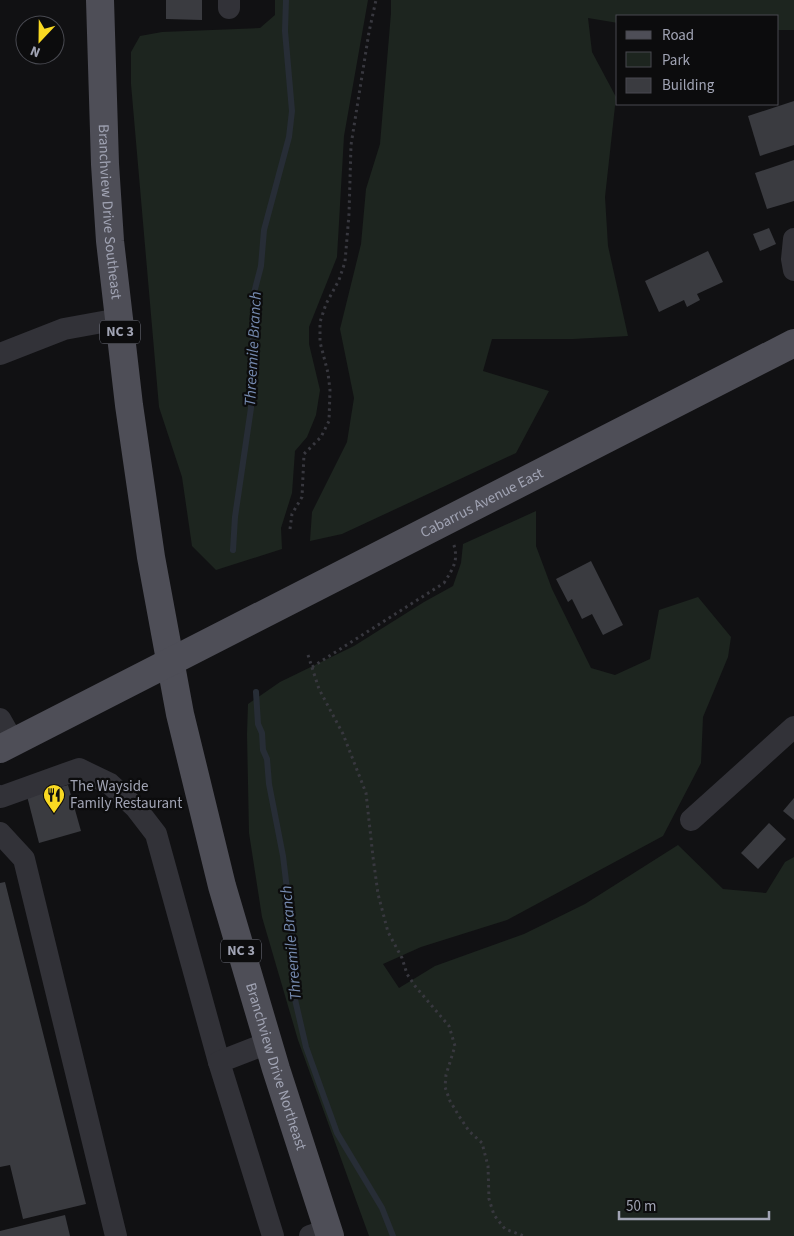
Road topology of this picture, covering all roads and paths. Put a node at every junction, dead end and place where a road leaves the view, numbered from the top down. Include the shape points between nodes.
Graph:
1 (100, 0) edge
2 (376, 0) edge
3 (794, 239) edge
4 (794, 270) edge
5 (119, 319) junction
6 (794, 343) edge
7 (0, 354) edge
8 (290, 529) dead end
9 (452, 539) dead end
10 (308, 655) dead end
11 (170, 661) junction
12 (312, 667) junction
13 (0, 719) edge
14 (794, 727) edge
15 (7, 746) edge
16 (0, 798) edge
17 (691, 820) dead end
18 (0, 833) edge
19 (268, 1043) junction
20 (219, 1062) junction
21 (323, 1234) edge
22 (116, 1236) edge
23 (273, 1236) edge
24 (524, 1236) edge

1 - 5 main road, Branchview Drive Southeast / NC 3 via 105,164
2 - 8 path via 351,145 344,262 320,322 320,342 330,390 329,422 321,437 304,454 302,497 292,514
3 - 4 street
5 - 7 street via 64,330
5 - 11 main road, Branchview Drive Southeast / NC 3 via 150,556
6 - 11 main road, Cabarrus Avenue East
9 - 12 path via 457,552 455,565 444,583
10 - 12 path
11 - 15 main road, Cabarrus Avenue East
11 - 19 main road, Branchview Drive Northeast / NC 3 via 222,886
12 - 24 path via 366,793 372,857 388,932 411,980 449,1026 455,1046 446,1075 445,1087 450,1101 469,1131 482,1143 494,1215 505,1229
13 - 15 street
14 - 17 street
16 - 20 street via 79,769 110,784 136,808 156,834
18 - 22 street via 24,859
19 - 20 street
19 - 21 main road, Branchview Drive Northeast / NC 3
20 - 23 street

